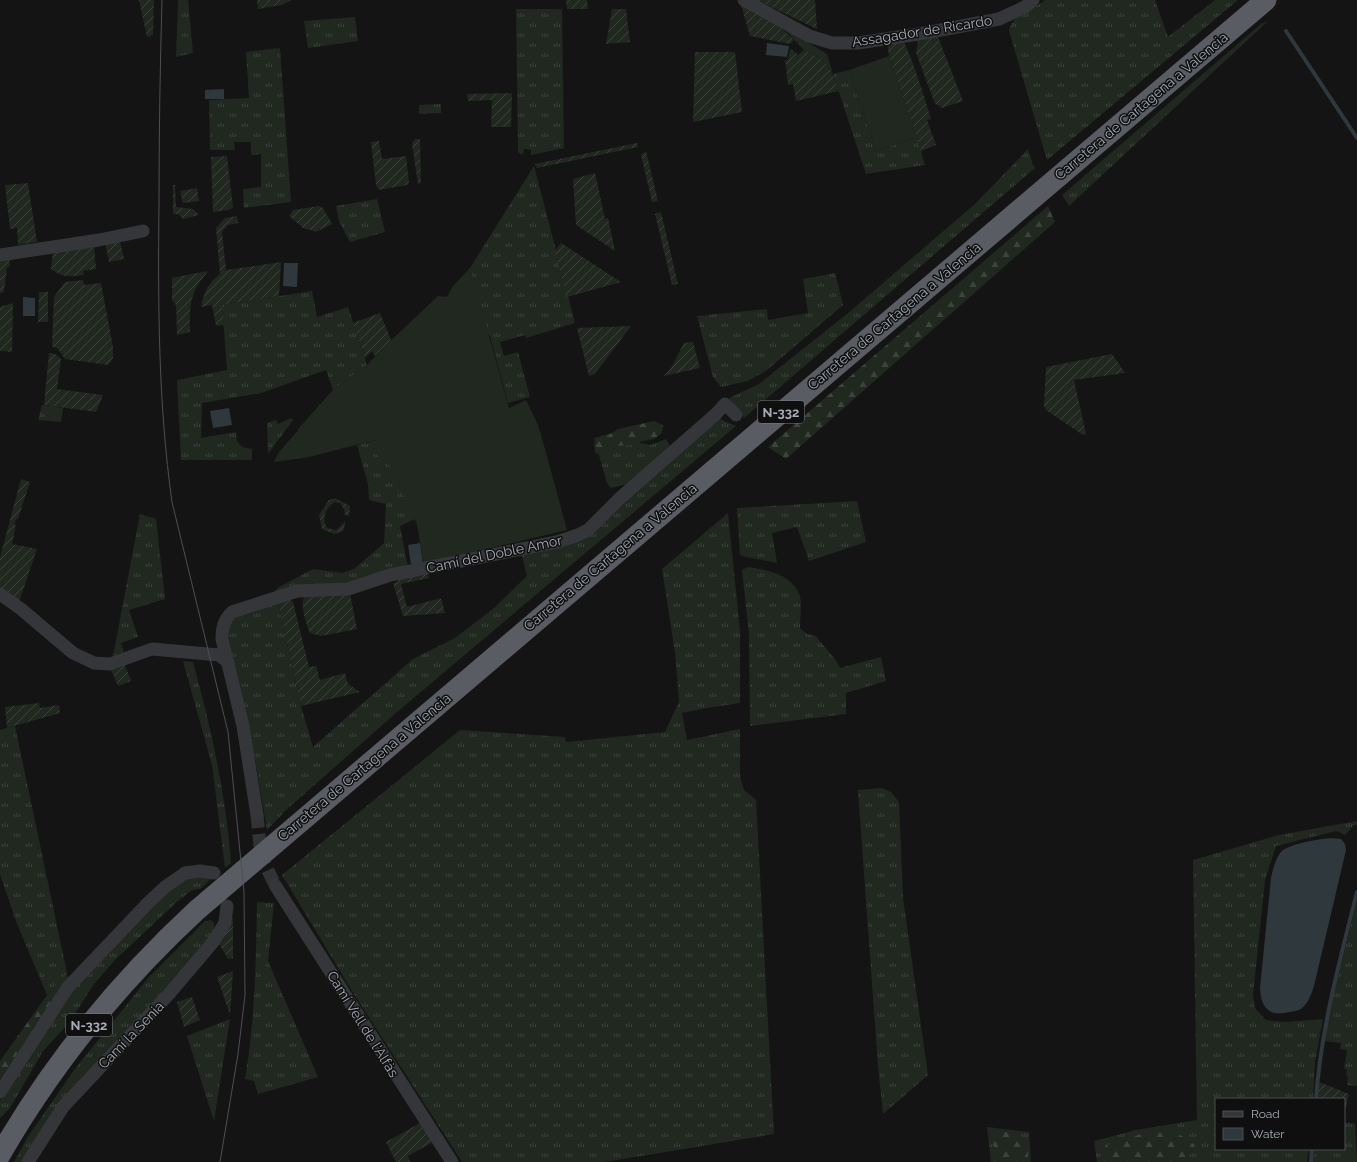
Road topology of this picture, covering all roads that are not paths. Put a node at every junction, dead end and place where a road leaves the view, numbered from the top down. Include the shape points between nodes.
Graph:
1 (744, 0) edge
2 (1033, 0) edge
3 (1266, 0) edge
4 (143, 231) dead end
5 (0, 255) edge
6 (736, 415) dead end
7 (0, 594) edge
8 (222, 639) junction
9 (208, 654) junction
10 (228, 662) junction
11 (257, 815) tunnel mouth
12 (214, 873) dead end
13 (275, 885) tunnel mouth
14 (227, 906) dead end
15 (0, 1092) edge
16 (0, 1155) edge
17 (28, 1162) edge
18 (452, 1162) edge

1 - 2 street, Assagador de Ricardo via 809,36 832,43 858,43 998,19 1025,7
3 - 16 highway, Carretera de Cartagena a Valencia / N-332 via 197,910 136,969 73,1045 43,1086
4 - 5 street
6 - 8 street, Camí del Doble Amor via 726,404 588,530 578,535 557,542 390,575 348,589 297,591 232,612 226,619
7 - 9 street via 72,654 94,663 110,664 152,649
8 - 9 street via 217,648
8 - 10 street
9 - 10 street via 219,655
10 - 11 street via 243,726
12 - 15 street via 185,873 147,904 68,987
13 - 18 street, Camí Vell de l'Alfàs
14 - 17 street, Camí la Senia via 225,923 213,942 165,999 63,1107

